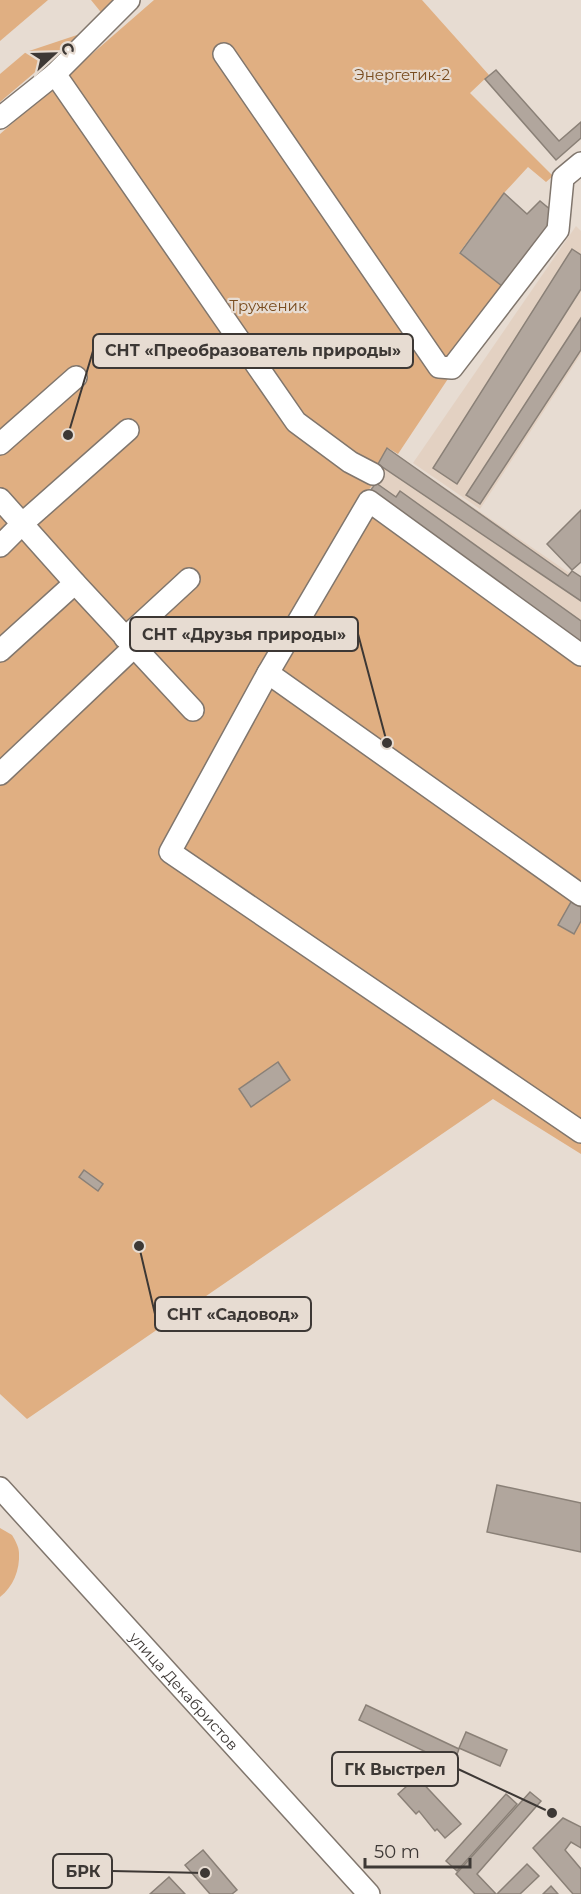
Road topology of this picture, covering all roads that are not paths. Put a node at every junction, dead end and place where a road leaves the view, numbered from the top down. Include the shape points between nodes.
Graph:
1 (129, 0) edge
2 (224, 54) dead end
3 (55, 74) junction
4 (0, 118) edge
5 (581, 163) edge
6 (76, 376) dead end
7 (128, 430) dead end
8 (0, 444) edge
9 (373, 474) dead end
10 (0, 499) edge
11 (23, 524) junction
12 (0, 546) edge
13 (189, 579) dead end
14 (75, 584) junction
15 (129, 642) junction
16 (0, 651) edge
17 (581, 655) edge
18 (268, 673) junction
19 (193, 710) dead end
20 (0, 774) edge
21 (581, 895) edge
22 (581, 1132) edge
23 (0, 1488) edge
24 (369, 1894) edge

1 - 3 street
2 - 5 street via 438,367 452,368 558,230 563,178
3 - 4 street
3 - 9 street via 296,422
6 - 8 street
7 - 11 street
10 - 11 street
11 - 12 street
11 - 14 street
13 - 15 street
14 - 15 street
14 - 16 street
15 - 19 street
15 - 20 street
17 - 18 street via 369,501
18 - 21 street
18 - 22 street via 170,852
23 - 24 street, улица Декабристов

